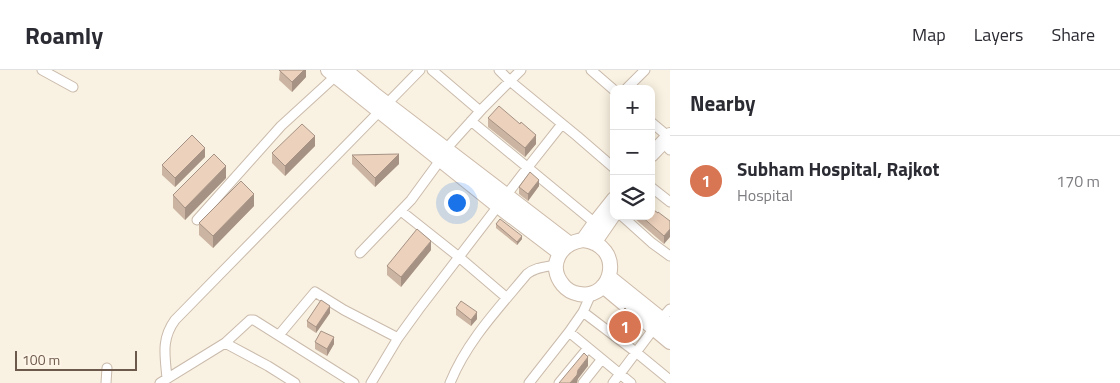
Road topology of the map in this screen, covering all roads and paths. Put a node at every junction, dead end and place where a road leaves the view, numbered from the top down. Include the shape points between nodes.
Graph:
1 (42, 70) edge
2 (420, 70) edge
3 (432, 70) edge
4 (500, 70) edge
5 (521, 70) edge
6 (591, 70) edge
7 (645, 70) edge
8 (338, 72) edge
9 (510, 81) junction
10 (630, 85) edge
11 (73, 87) dead end
12 (610, 87) edge
13 (383, 107) junction
14 (480, 111) junction
15 (471, 121) junction
16 (562, 124) junction
17 (655, 126) edge
18 (669, 142) edge
19 (655, 152) edge
20 (444, 154) junction
21 (655, 161) edge
22 (610, 165) edge
23 (528, 167) junction
24 (655, 190) edge
25 (502, 200) junction
26 (670, 202) edge
27 (610, 204) edge
28 (401, 211) junction
29 (610, 217) edge
30 (197, 220) dead end
31 (626, 220) edge
32 (595, 223) junction
33 (573, 249) junction
34 (360, 253) dead end
35 (459, 256) junction
36 (670, 256) edge
37 (606, 282) junction
38 (591, 294) junction
39 (507, 298) junction
40 (583, 312) junction
41 (664, 320) edge
42 (569, 332) junction
43 (279, 335) junction
44 (398, 338) junction
45 (670, 342) edge
46 (226, 343) junction
47 (588, 348) junction
48 (637, 353) junction
49 (602, 360) junction
50 (107, 368) dead end
51 (620, 374) junction
52 (164, 380) edge
53 (670, 380) edge
54 (106, 383) edge
55 (295, 383) edge
56 (354, 383) edge
57 (371, 383) edge
58 (450, 383) edge
59 (529, 383) edge
60 (559, 383) edge
61 (583, 383) edge
62 (613, 383) edge
63 (631, 383) edge

1 - 11 street
2 - 13 street
3 - 14 street
4 - 9 street
5 - 9 street
6 - 12 street
7 - 10 street
8 - 13 main road
8 - 30 street via 281,126
9 - 14 street
9 - 16 street
13 - 20 main road
13 - 52 street via 175,320 166,337
14 - 15 street
15 - 20 street
15 - 23 street
16 - 22 street
16 - 23 street
17 - 18 street
18 - 19 main road
18 - 21 main road
20 - 25 main road
20 - 28 street
23 - 25 street
23 - 32 street
24 - 26 street
25 - 33 main road
25 - 35 street
27 - 32 main road
28 - 34 street
28 - 35 street
29 - 33 main road
31 - 36 street
32 - 33 main road
33 - 37 main road via 602,247 611,269
33 - 38 main road via 559,279 572,293
33 - 39 street via 527,274
35 - 39 street
35 - 44 street
37 - 38 main road
37 - 41 main road
38 - 40 street
39 - 58 street via 472,341
40 - 42 street
40 - 48 street
41 - 45 main road
41 - 48 street
42 - 47 street
42 - 59 street
43 - 44 street via 314,292
43 - 46 street via 250,320
43 - 56 street
44 - 57 street
46 - 52 street
46 - 55 street
47 - 49 street
47 - 60 street
48 - 51 street
48 - 53 street
49 - 51 street
49 - 61 street
50 - 54 street
51 - 62 street
51 - 63 street

